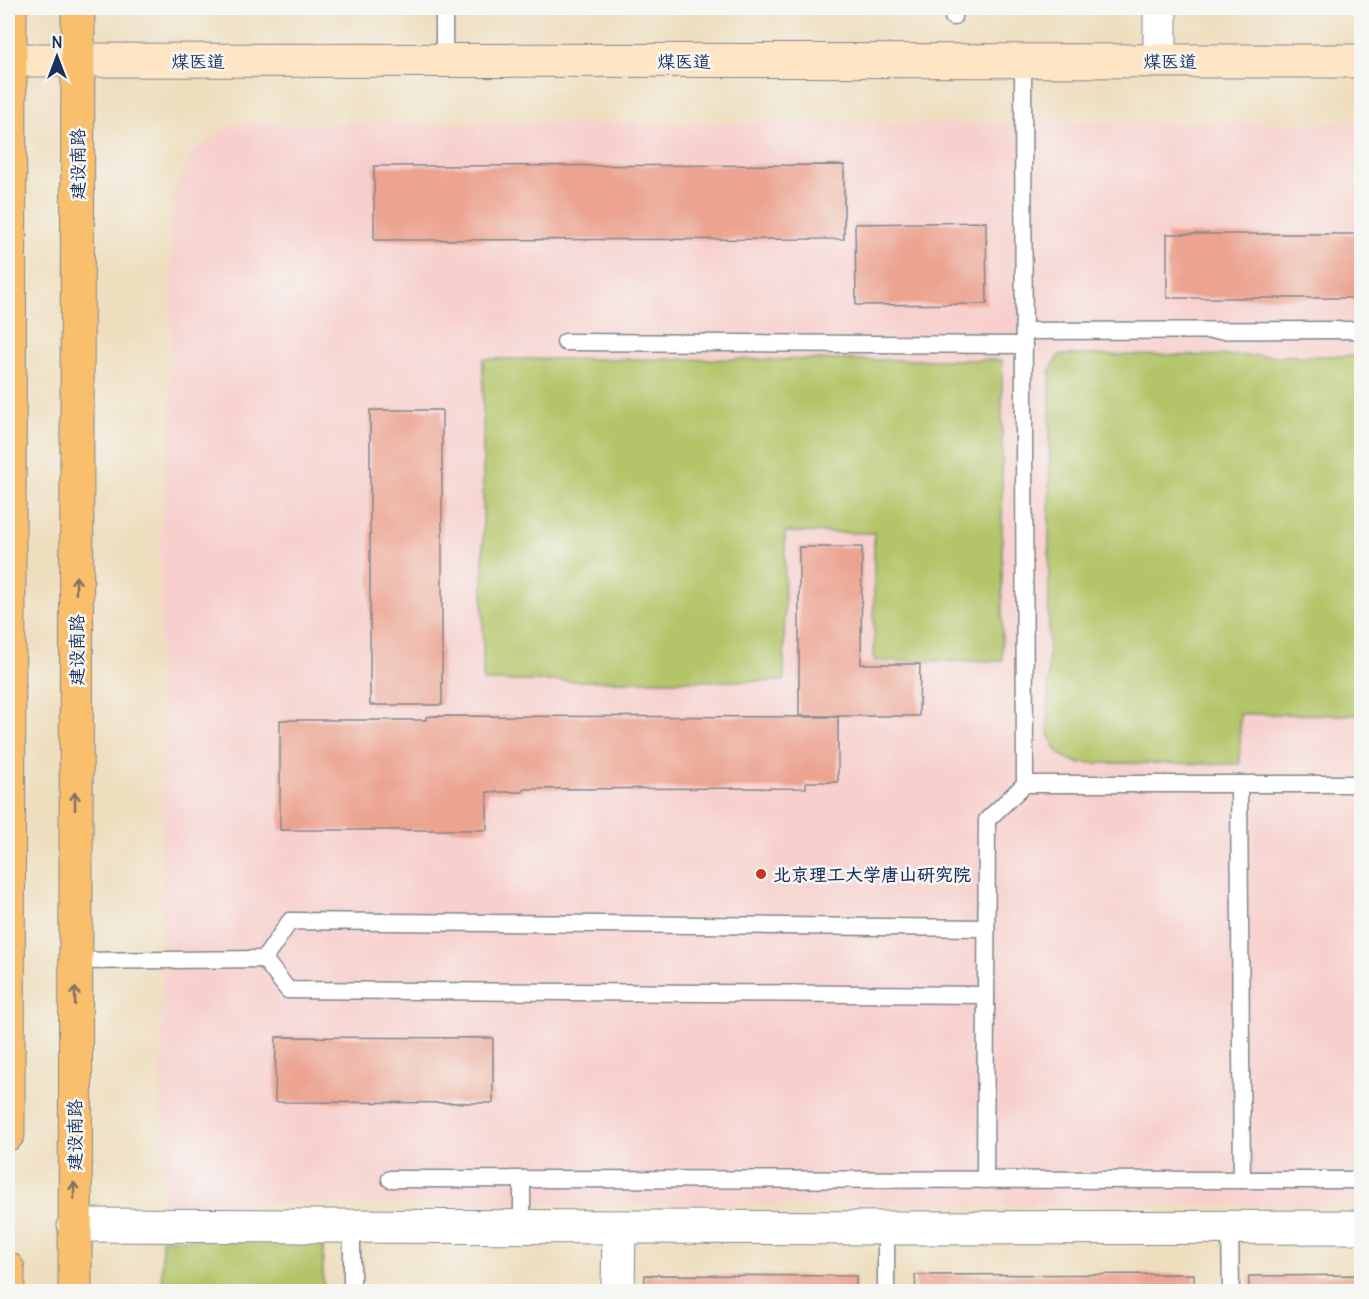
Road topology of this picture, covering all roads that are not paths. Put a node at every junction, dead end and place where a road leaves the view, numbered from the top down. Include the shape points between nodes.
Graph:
1 (10, 8) edge
2 (78, 8) edge
3 (444, 8) edge
4 (1160, 8) edge
5 (9, 60) edge
6 (78, 60) junction
7 (1023, 60) junction
8 (1160, 60) junction
9 (444, 61) junction
10 (1362, 61) edge
11 (1362, 330) edge
12 (1024, 338) junction
13 (566, 342) dead end
14 (1025, 784) junction
15 (1239, 784) junction
16 (1362, 784) edge
17 (986, 928) junction
18 (264, 959) junction
19 (75, 961) junction
20 (986, 995) junction
21 (8, 1134) edge
22 (390, 1179) dead end
23 (522, 1179) junction
24 (985, 1180) junction
25 (1242, 1180) junction
26 (1362, 1180) edge
27 (74, 1225) junction
28 (352, 1226) junction
29 (522, 1226) junction
30 (619, 1227) junction
31 (1230, 1227) junction
32 (1362, 1227) edge
33 (886, 1228) junction
34 (8, 1269) edge
35 (8, 1292) edge
36 (75, 1292) edge
37 (352, 1292) edge
38 (618, 1292) edge
39 (886, 1292) edge
40 (1231, 1292) edge

1 - 5 main road
2 - 6 main road, 建设南路
3 - 9 lane
4 - 8 street
5 - 6 street, 煤医道
5 - 21 main road
6 - 9 street, 煤医道
19 -> 6 main road, 建设南路
7 - 8 street, 煤医道
7 - 9 street, 煤医道
7 - 12 lane
8 - 10 street, 煤医道
11 - 12 lane
12 - 13 lane
12 - 14 lane
14 - 15 lane
14 - 17 lane via 987,820
15 - 16 lane
15 - 25 lane
17 - 18 lane via 290,921
17 - 20 lane
18 - 19 lane
18 - 20 lane via 288,990
27 -> 19 main road, 建设南路
20 - 24 lane
22 - 23 lane
23 - 24 lane
23 - 29 lane
24 - 25 lane
25 - 26 lane
27 - 28 street
27 - 36 main road, 建设南路
28 - 29 street
28 - 37 lane
29 - 30 street
30 - 33 street
30 - 38 street
31 - 32 street
31 - 33 street
31 - 40 lane
33 - 39 lane
34 - 35 main road

